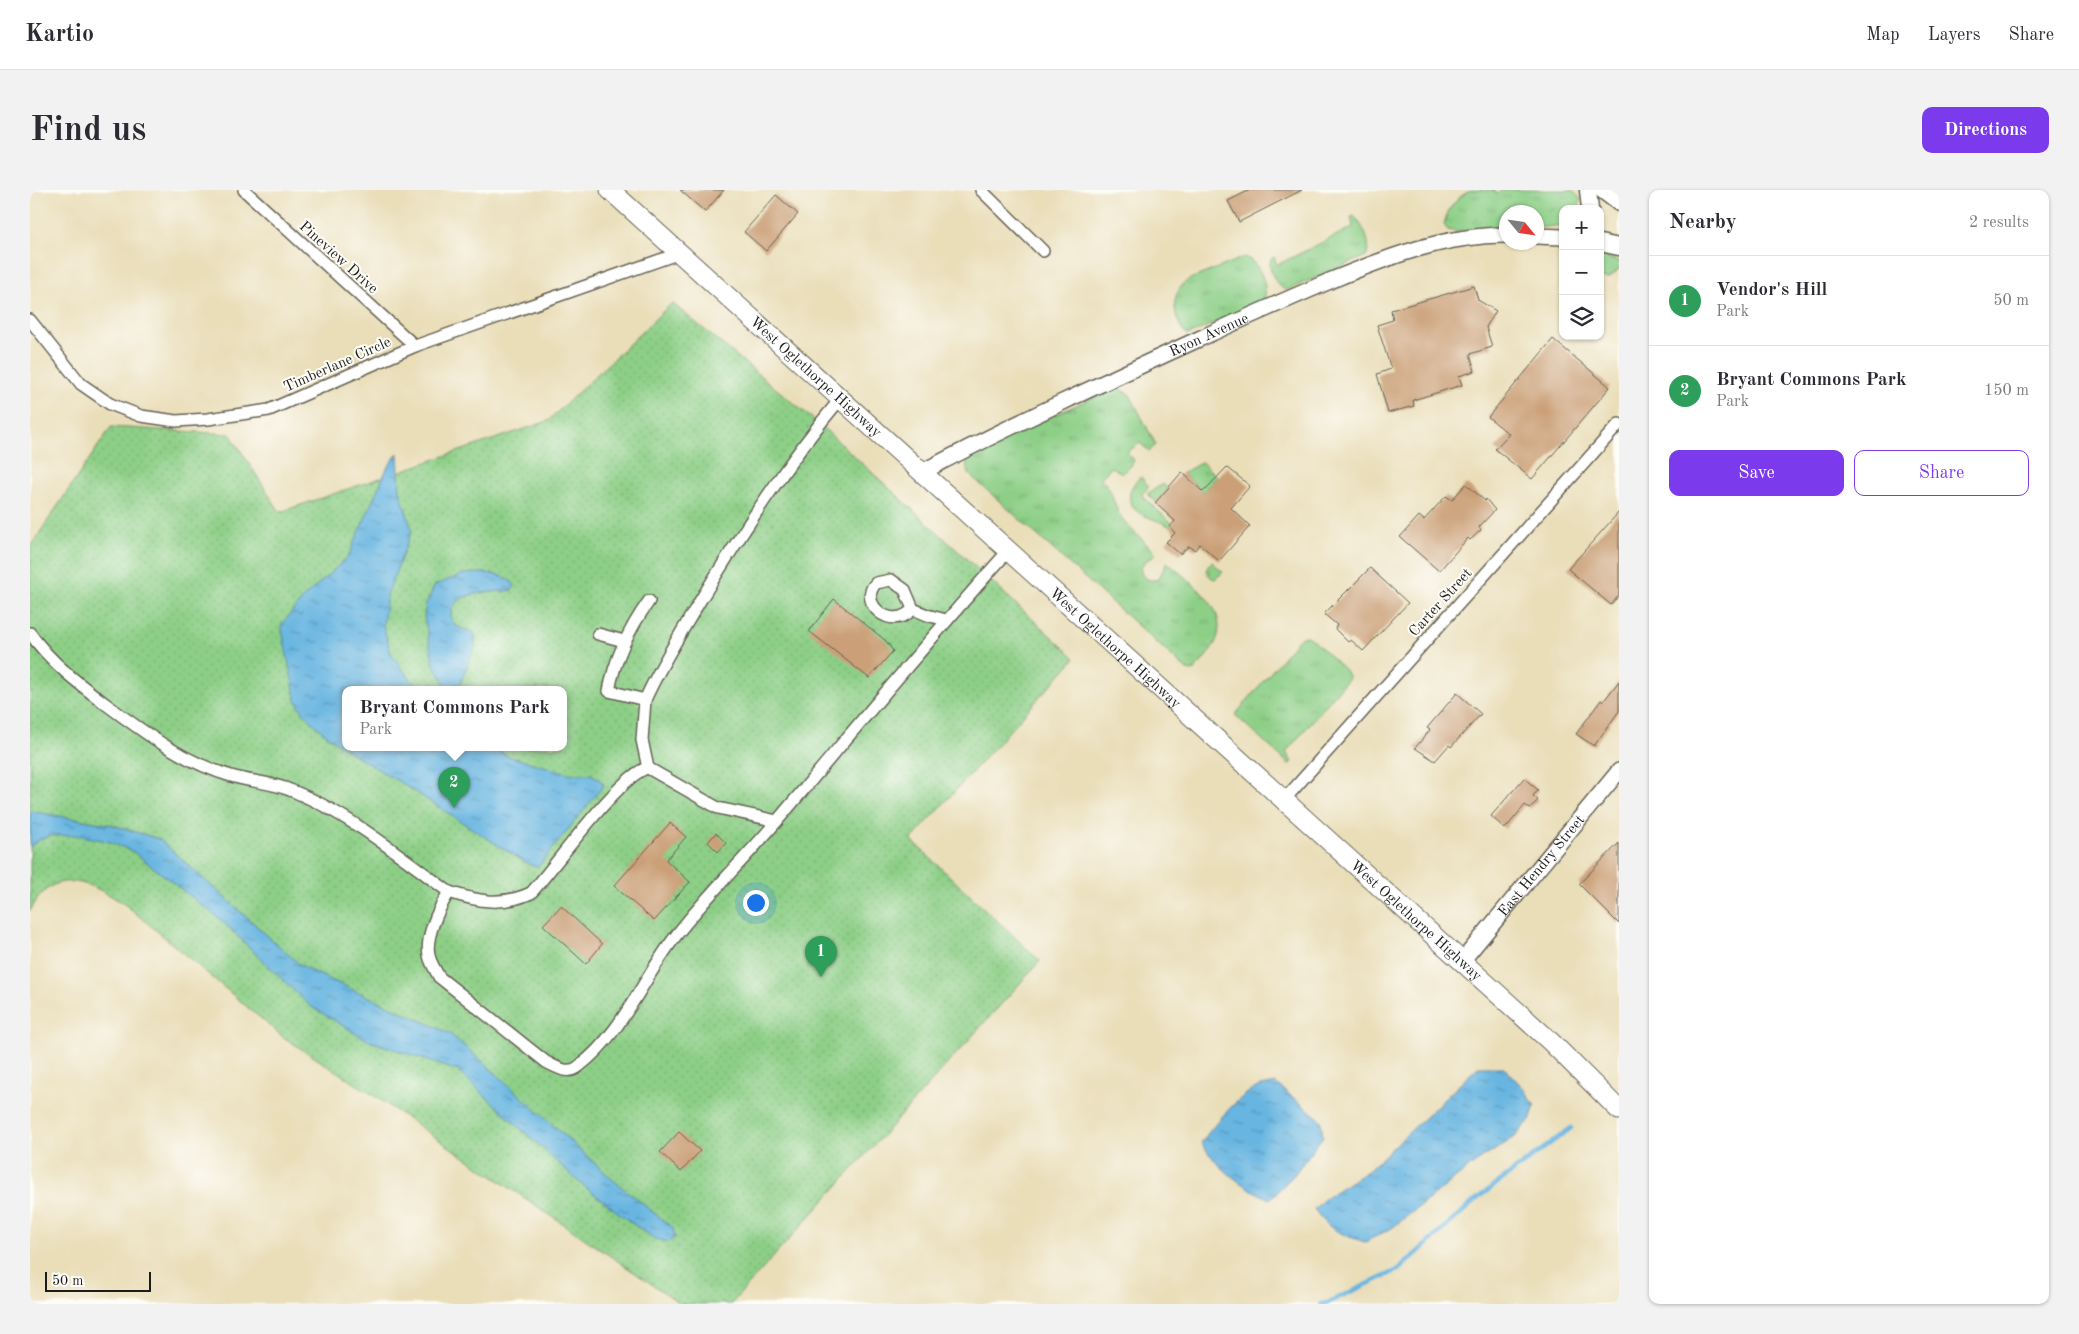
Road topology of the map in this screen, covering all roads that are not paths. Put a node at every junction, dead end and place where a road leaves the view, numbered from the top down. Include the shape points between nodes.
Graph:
1 (244, 190) edge
2 (610, 190) edge
3 (981, 190) edge
4 (1588, 190) edge
5 (1602, 190) edge
6 (1619, 203) edge
7 (1590, 205) edge
8 (1499, 236) edge
9 (1544, 237) edge
10 (1559, 238) edge
11 (1604, 244) edge
12 (1619, 247) edge
13 (1043, 250) dead end
14 (680, 253) junction
15 (30, 320) edge
16 (415, 346) junction
17 (841, 398) junction
18 (1619, 424) edge
19 (922, 472) junction
20 (1009, 550) junction
21 (649, 601) dead end
22 (913, 609) dead end
23 (946, 620) junction
24 (30, 633) edge
25 (598, 634) dead end
26 (624, 640) junction
27 (645, 700) junction
28 (648, 768) junction
29 (1619, 771) edge
30 (1284, 800) junction
31 (777, 821) junction
32 (449, 892) junction
33 (1462, 961) junction
34 (1619, 1110) edge

1 - 16 street, Pineview Drive
2 - 14 highway, West Oglethorpe Highway
3 - 13 street
4 - 7 main road
5 - 6 main road
8 - 19 street, Ryon Avenue via 1445,242 1383,259 1261,310 1003,429
9 - 10 street
11 - 12 main road
14 - 16 street, Timberlane Circle
14 - 17 highway, West Oglethorpe Highway
15 - 16 street, Timberlane Circle via 81,384 110,404 141,416 176,421 269,410
17 - 19 highway, West Oglethorpe Highway
17 - 27 street via 744,530
18 - 30 street, Carter Street
19 - 20 highway, West Oglethorpe Highway
20 - 23 street
20 - 30 highway, West Oglethorpe Highway
21 - 26 street
22 - 23 street
23 - 31 street
24 - 32 street via 66,673 161,745 231,776 269,783 314,801
25 - 26 street
26 - 27 street via 609,691
27 - 28 street via 642,740
28 - 31 street via 718,808
28 - 32 street via 638,771 616,791 531,893 515,900 479,901
29 - 33 street, East Hendry Street
30 - 33 highway, West Oglethorpe Highway
31 - 32 street via 674,938 596,1052 576,1069 567,1071 546,1062 440,977 429,958 430,931
33 - 34 highway, West Oglethorpe Highway via 1552,1042

